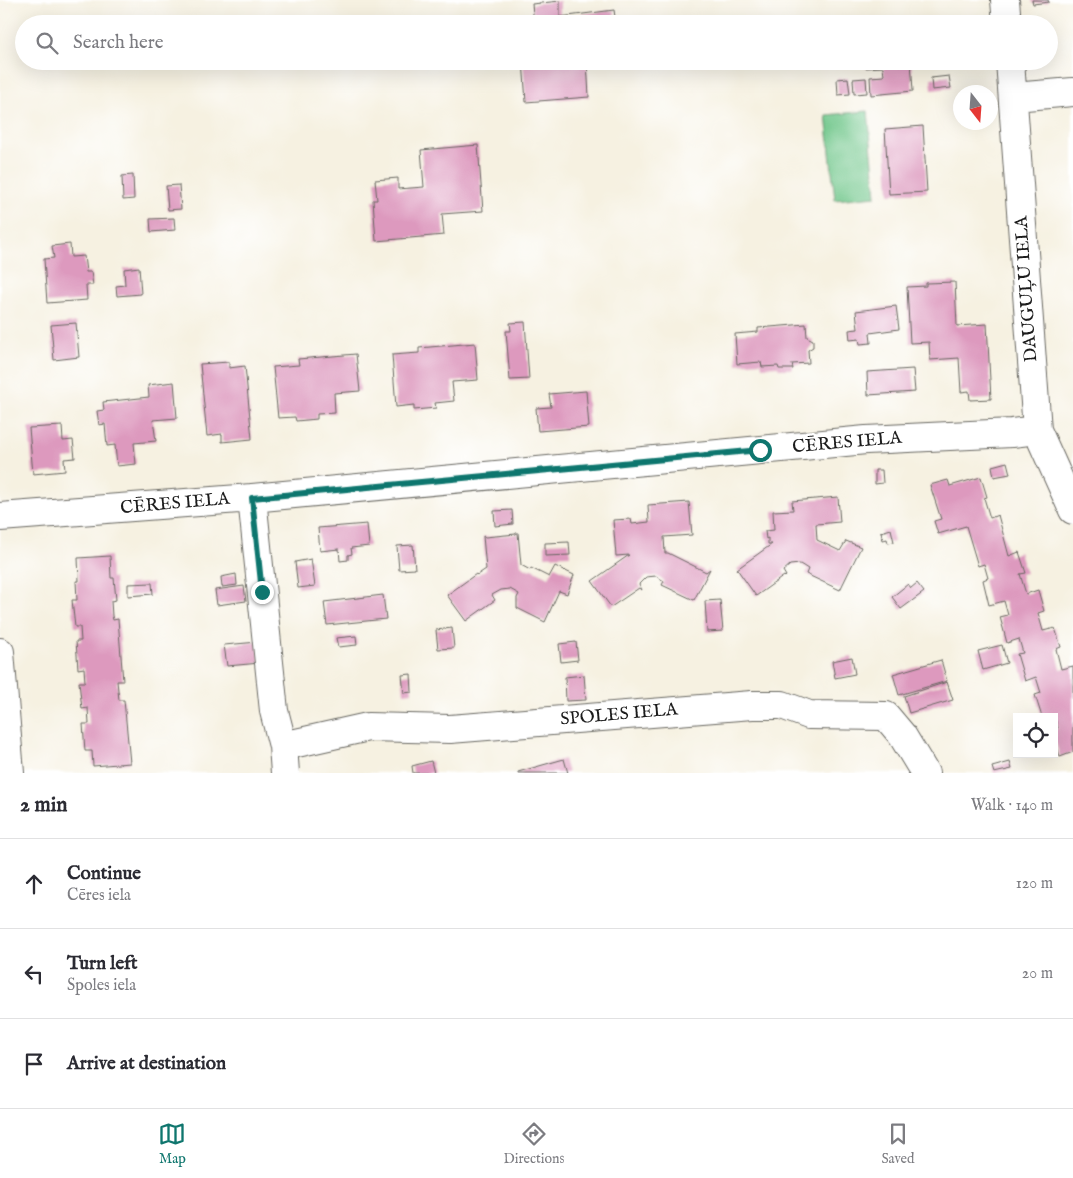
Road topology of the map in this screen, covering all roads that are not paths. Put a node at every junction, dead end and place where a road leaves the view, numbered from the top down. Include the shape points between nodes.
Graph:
1 (1005, 0) edge
2 (1006, 15) edge
3 (1011, 70) edge
4 (1073, 92) edge
5 (1013, 97) junction
6 (1037, 430) junction
7 (252, 498) junction
8 (1073, 510) edge
9 (0, 517) edge
10 (0, 652) edge
11 (283, 746) junction
12 (10, 773) edge
13 (285, 773) edge
14 (925, 773) edge

1 - 2 street
3 - 5 street, DAUGUĻU IELA
4 - 5 street
5 - 6 street, DAUGUĻU IELA
6 - 7 street, CĒRES IELA via 866,440
6 - 8 street, DAUGUĻU IELA
7 - 9 street, CĒRES IELA
7 - 11 street via 274,711
10 - 12 street
11 - 13 street
11 - 14 street, SPOLES IELA via 368,727 450,729 660,711 782,705 810,715 886,716

